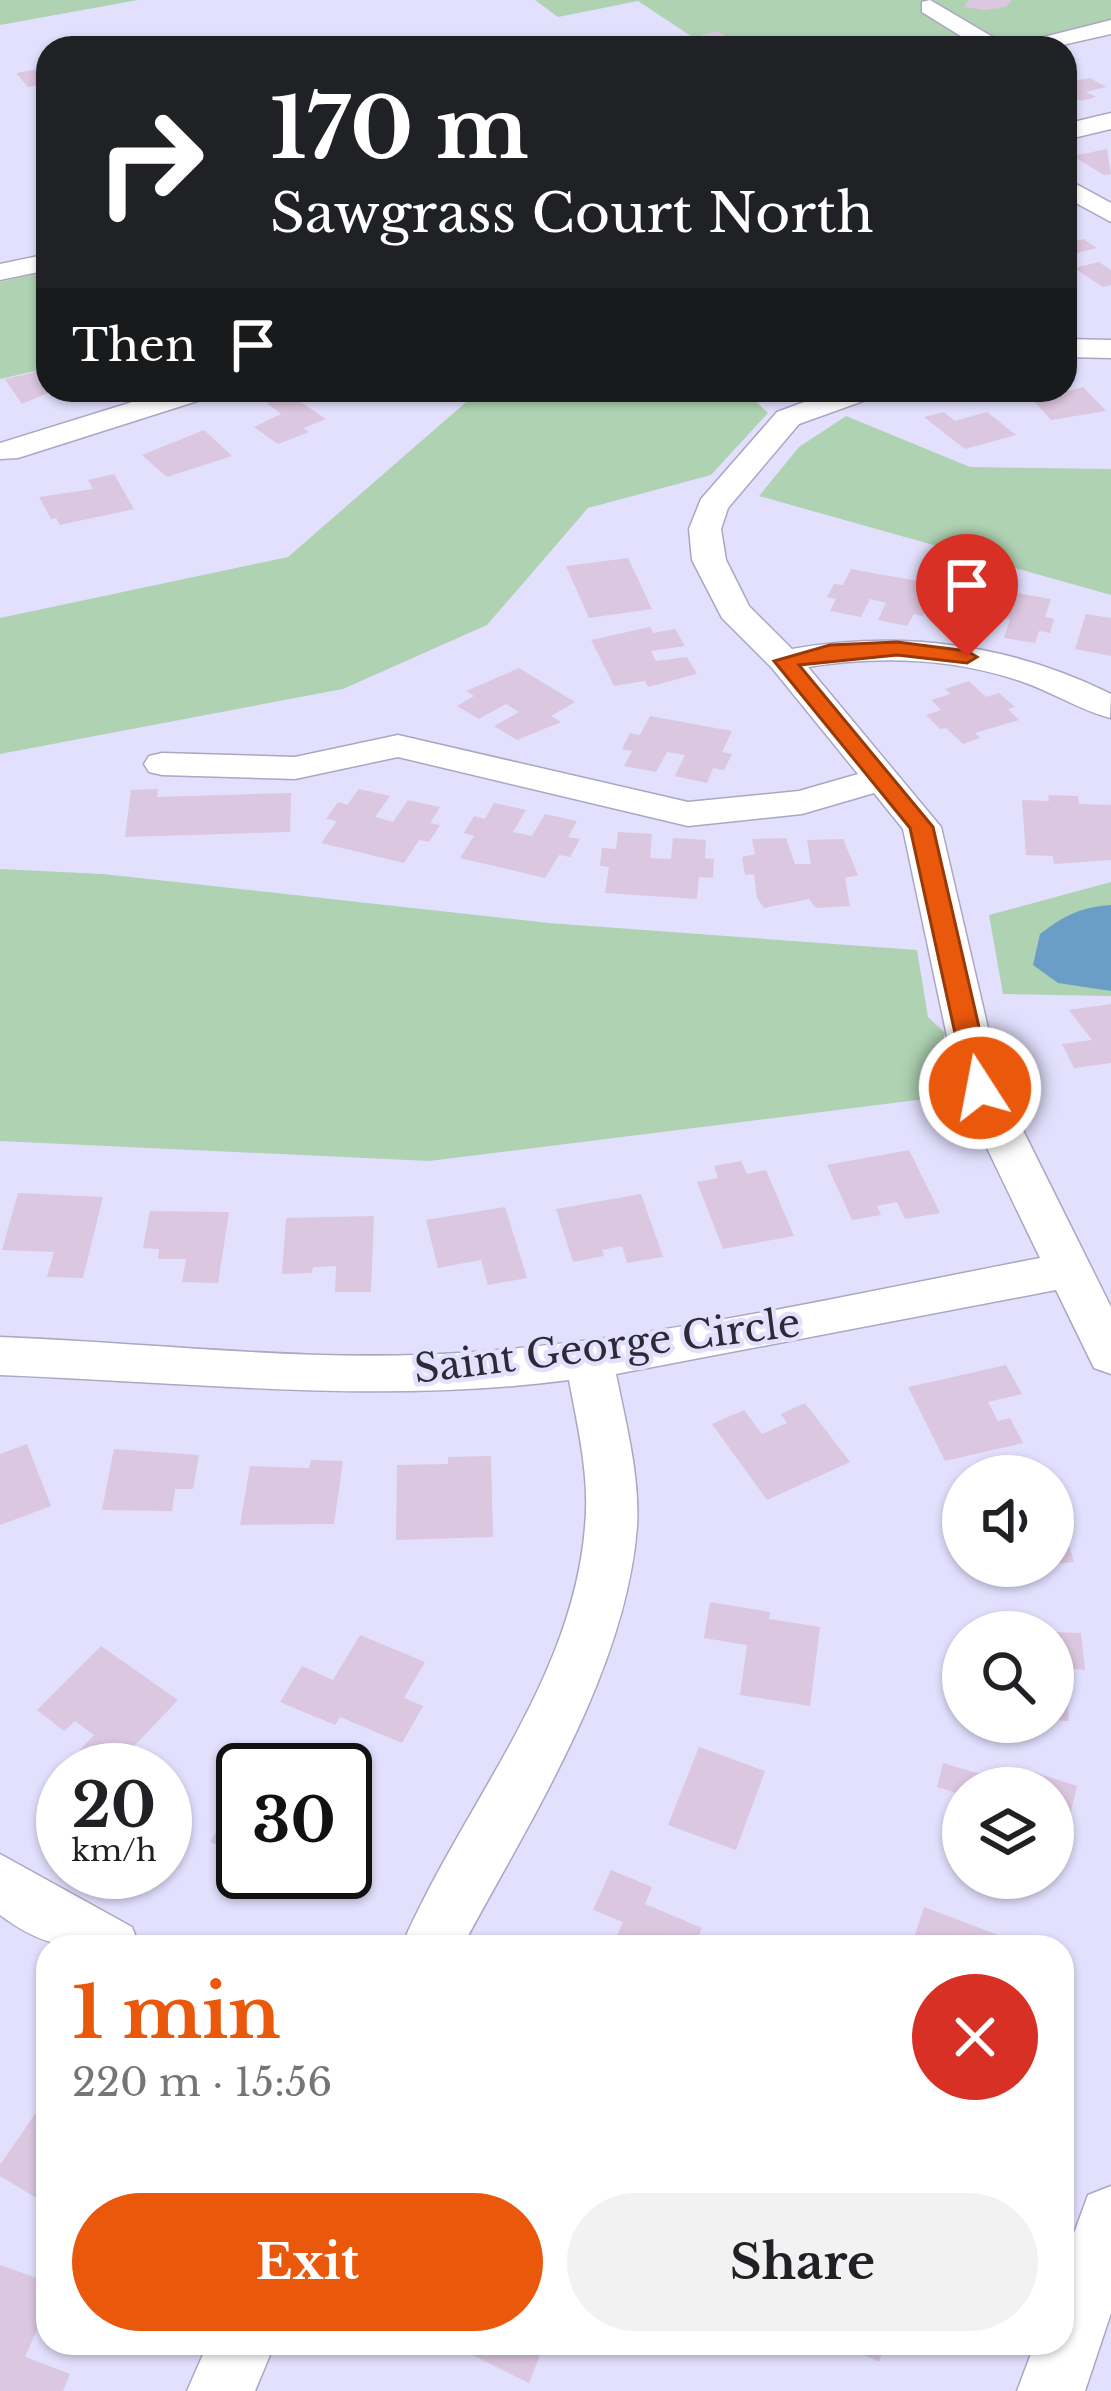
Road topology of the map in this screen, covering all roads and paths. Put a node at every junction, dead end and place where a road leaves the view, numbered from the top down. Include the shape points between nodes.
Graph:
1 (930, 7) dead end
2 (1111, 27) edge
3 (977, 36) edge
4 (1071, 36) edge
5 (1111, 121) edge
6 (1077, 129) edge
7 (1077, 193) edge
8 (1111, 214) edge
9 (36, 264) edge
10 (0, 272) edge
11 (1077, 348) edge
12 (1111, 349) edge
13 (164, 402) edge
14 (833, 402) edge
15 (7, 451) dead end
16 (784, 661) junction
17 (1110, 707) edge
18 (162, 764) dead end
19 (884, 778) junction
20 (1066, 1270) junction
21 (588, 1355) junction
22 (1111, 1355) edge
23 (0, 1356) edge
24 (0, 1881) edge
25 (88, 1935) edge
26 (436, 1935) edge
27 (1111, 2218) edge
28 (1074, 2325) edge
29 (237, 2355) edge
30 (1063, 2355) edge
31 (221, 2391) edge
32 (1051, 2391) edge

1 - 3 street
2 - 4 street
5 - 6 street
7 - 8 street
9 - 10 street
11 - 12 street
13 - 15 street
14 - 16 street via 788,418 708,518 718,585
16 - 17 street via 859,649 936,652 1062,680
16 - 19 street
18 - 19 street via 295,768 398,746 688,814 802,802
19 - 20 street via 922,827 980,1088
20 - 21 street, Saint George Circle via 749,1334
20 - 22 street
21 - 23 street, Saint George Circle via 474,1371 317,1374
21 - 26 street via 612,1490 598,1599 547,1727
24 - 25 street
27 - 28 street
29 - 31 street
30 - 32 street

